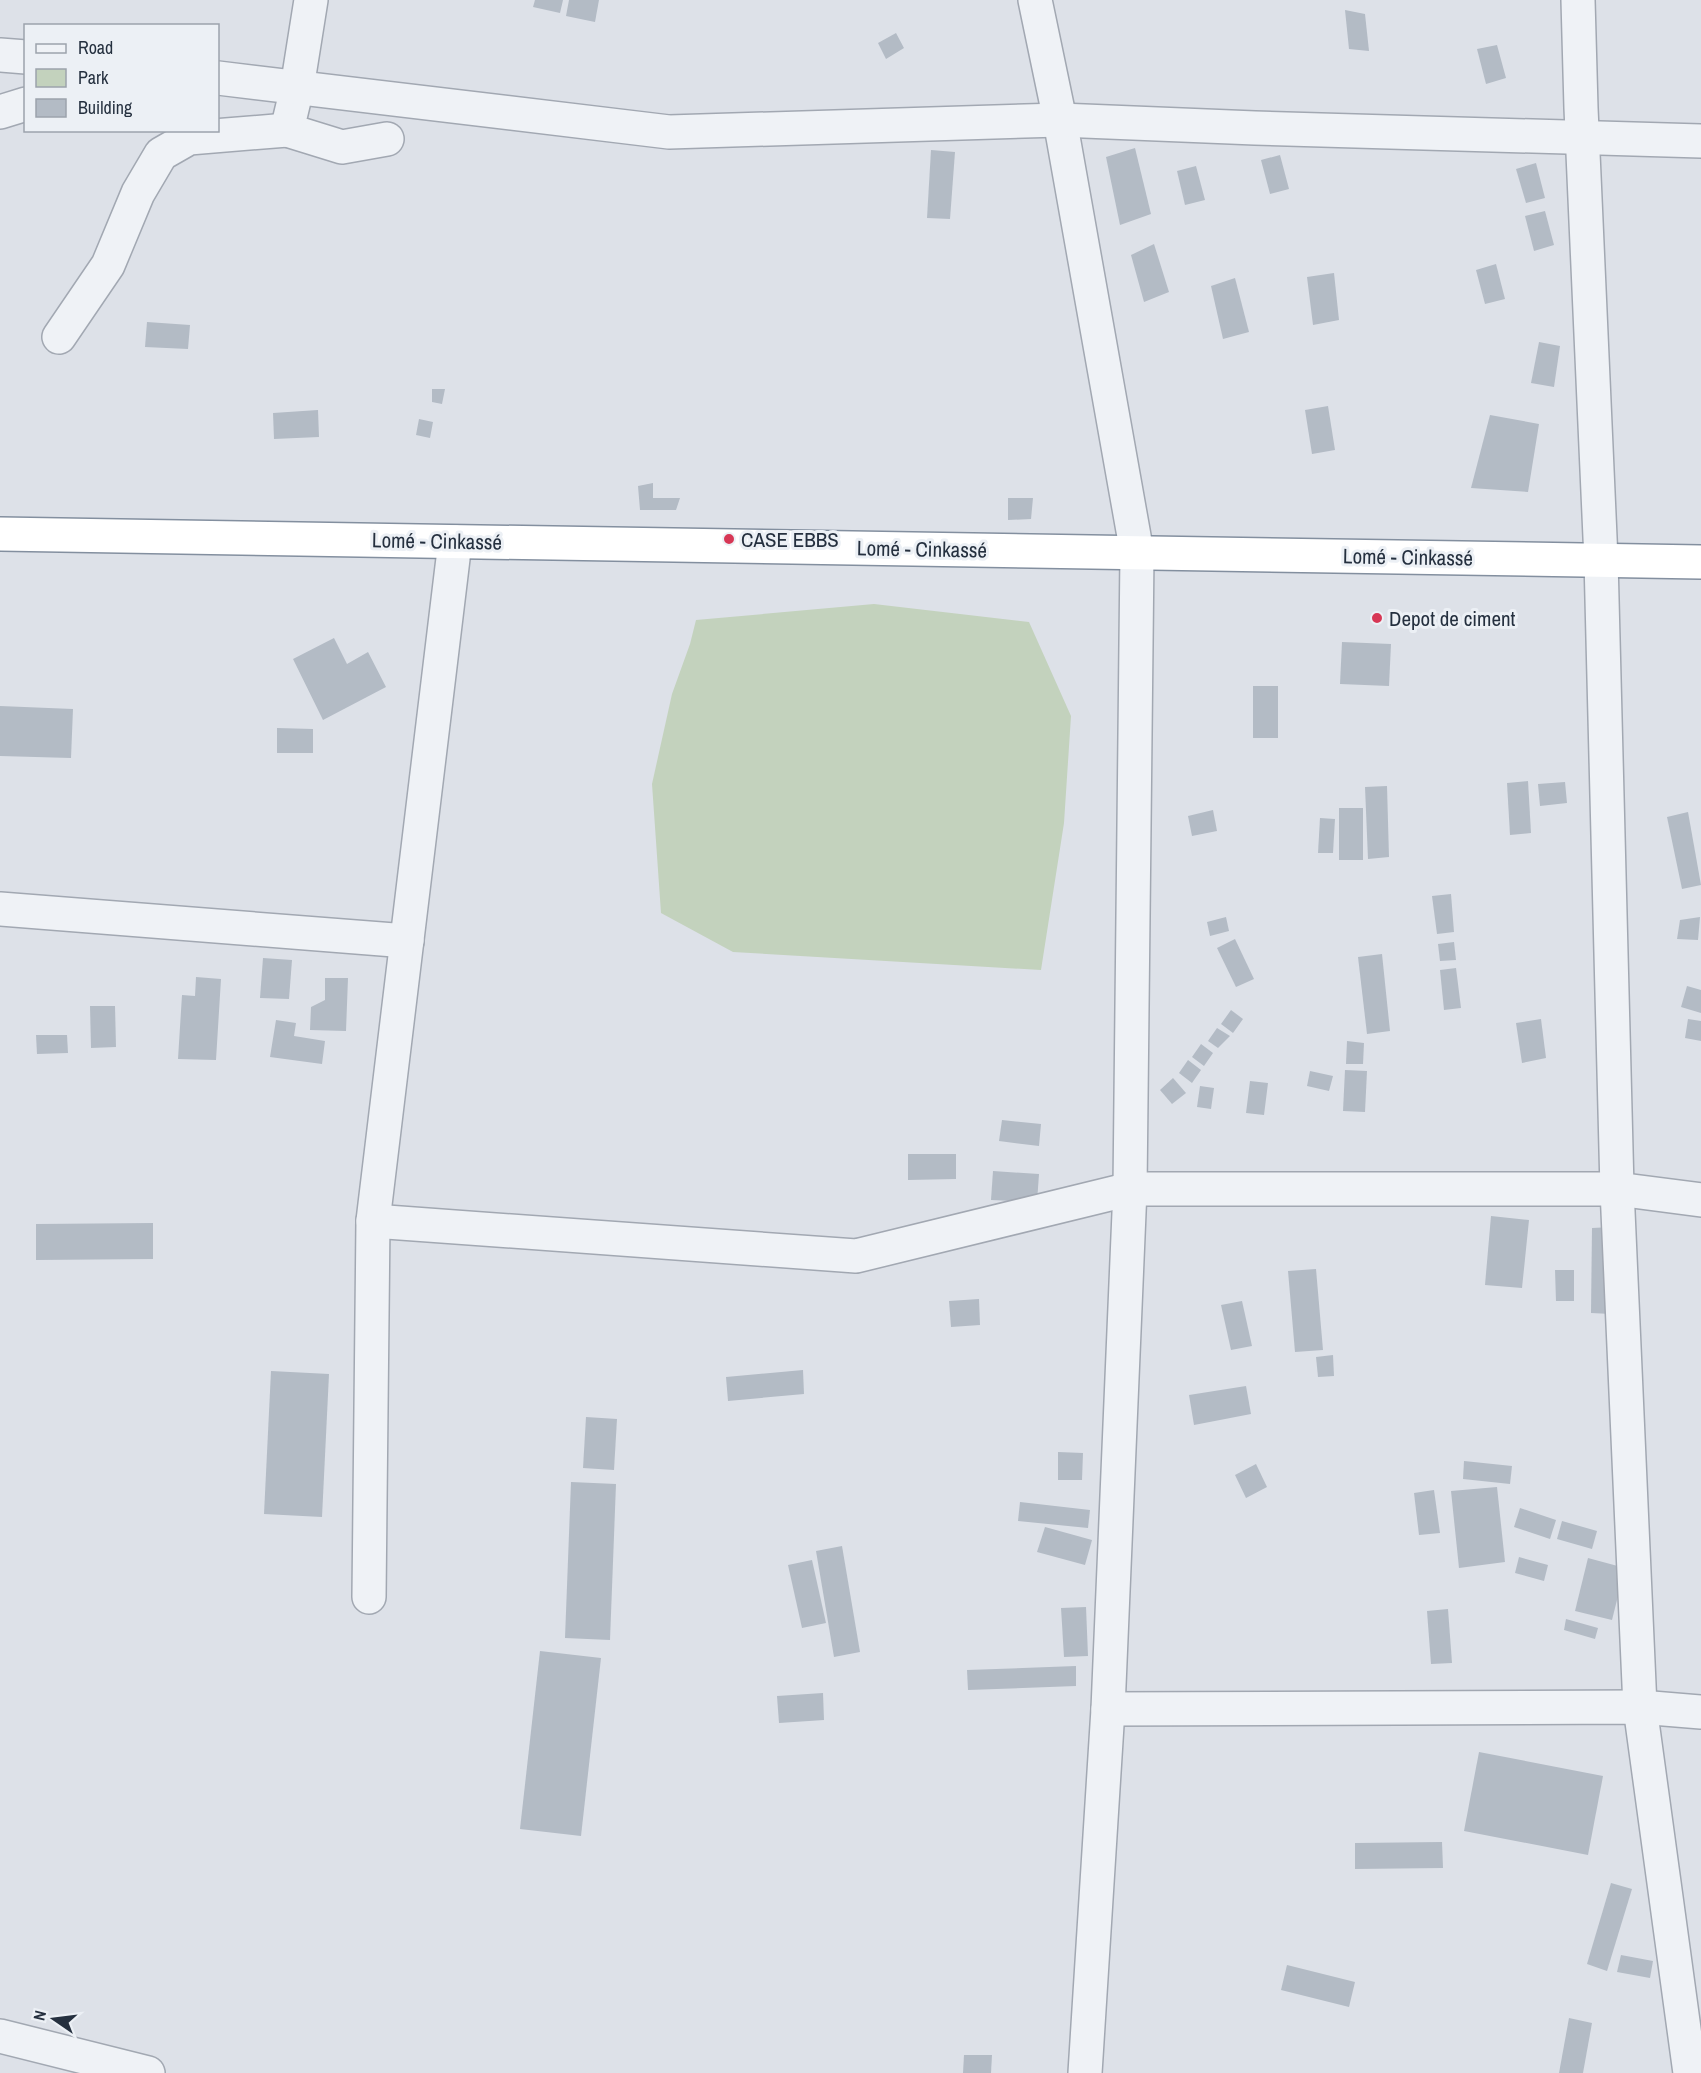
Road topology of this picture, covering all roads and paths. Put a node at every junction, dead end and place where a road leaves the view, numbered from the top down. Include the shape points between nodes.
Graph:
1 (311, 0) edge
2 (1035, 0) edge
3 (1578, 0) edge
4 (0, 55) edge
5 (24, 57) edge
6 (219, 78) edge
7 (297, 88) junction
8 (24, 105) edge
9 (0, 112) edge
10 (1060, 120) junction
11 (287, 130) junction
12 (171, 138) edge
13 (1582, 138) junction
14 (387, 139) dead end
15 (1701, 141) edge
16 (59, 337) dead end
17 (0, 534) edge
18 (455, 542) junction
19 (1137, 553) junction
20 (1601, 561) junction
21 (1701, 562) edge
22 (0, 909) edge
23 (407, 941) junction
24 (1131, 1189) junction
25 (1617, 1189) junction
26 (1701, 1200) edge
27 (373, 1221) junction
28 (369, 1597) dead end
29 (1640, 1707) junction
30 (1108, 1709) junction
31 (1701, 1712) edge
32 (0, 2036) edge
33 (148, 2073) edge
34 (1084, 2073) edge
35 (1690, 2073) edge

1 - 7 street
2 - 10 street
3 - 13 street
4 - 5 street
6 - 7 street
7 - 10 street via 669,132
7 - 11 street
8 - 9 street
10 - 13 street
10 - 19 street
11 - 12 street
11 - 14 street via 342,147
12 - 16 street via 138,193 108,265
13 - 15 street
13 - 20 street
17 - 18 highway, Lomé - Cinkassé
18 - 19 highway, Lomé - Cinkassé
18 - 23 street
19 - 20 highway, Lomé - Cinkassé
19 - 24 street
20 - 21 highway, Lomé - Cinkassé
20 - 25 street
22 - 23 street
23 - 27 street
24 - 25 street
24 - 27 street via 855,1256
24 - 30 street
25 - 26 street
25 - 29 street
27 - 28 street
29 - 30 street
29 - 31 street
29 - 35 street
30 - 34 street
32 - 33 street

